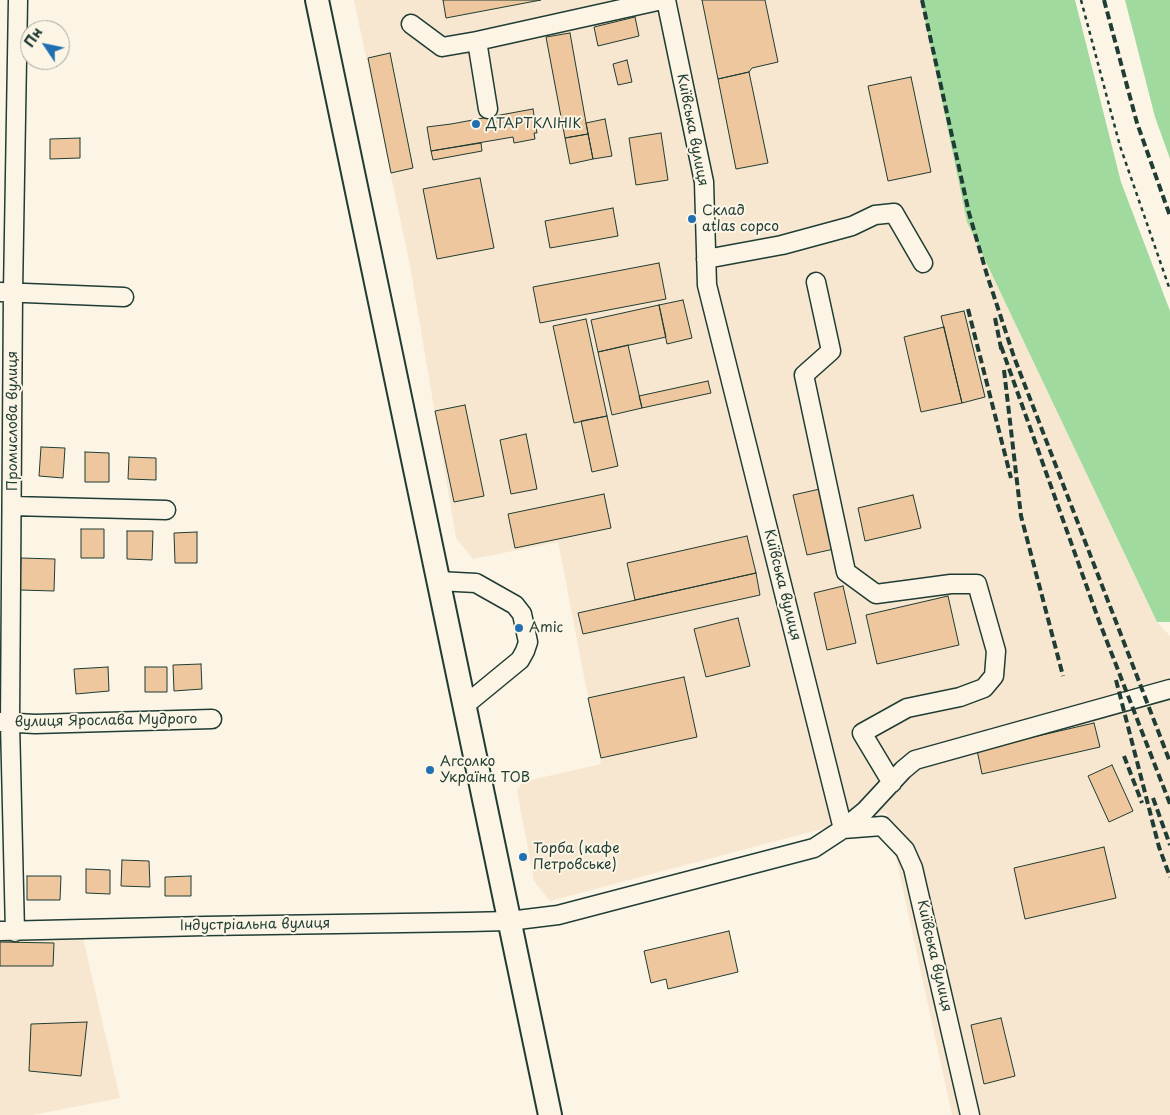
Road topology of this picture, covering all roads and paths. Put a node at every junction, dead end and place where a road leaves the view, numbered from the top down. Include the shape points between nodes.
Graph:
1 (18, 0) edge
2 (317, 0) edge
3 (664, 0) edge
4 (1081, 0) edge
5 (411, 24) dead end
6 (476, 42) junction
7 (8, 92) edge
8 (488, 109) dead end
9 (706, 259) junction
10 (923, 263) dead end
11 (816, 282) dead end
12 (1170, 290) edge
13 (7, 292) edge
14 (124, 297) dead end
15 (8, 500) edge
16 (166, 510) dead end
17 (438, 581) junction
18 (1170, 689) edge
19 (464, 706) junction
20 (212, 718) dead end
21 (5, 723) edge
22 (892, 783) junction
23 (843, 829) junction
24 (509, 921) junction
25 (7, 931) edge
26 (550, 1115) edge
27 (970, 1115) edge

1 - 7 street, Промислова вулиця
2 - 17 main road
3 - 6 street
3 - 9 street, Київська вулиця via 704,182
4 - 12 path via 1120,146
5 - 6 street via 442,48
6 - 8 street
7 - 13 street, Промислова вулиця
9 - 10 street via 782,245 852,226 875,215 894,213
9 - 23 street, Київська вулиця via 707,285
11 - 22 street via 831,351 804,375 846,572 876,594 951,584 977,584 996,651 994,676 984,688 960,697 907,708 862,734
13 - 14 street
13 - 15 street, Промислова вулиця
15 - 16 street
15 - 21 street, Промислова вулиця
17 - 19 main road
17 - 19 street via 476,583 515,605 522,614 528,642 520,660
18 - 22 street, Індустріальна вулиця via 916,760
19 - 24 main road
20 - 21 street, вулиця Ярослава Мудрого
21 - 25 street, Промислова вулиця
22 - 23 street, Індустріальна вулиця via 866,811
23 - 24 street, Індустріальна вулиця via 814,848 558,915
23 - 27 street, Київська вулиця via 882,826 905,850 913,868
24 - 25 street, Індустріальна вулиця
24 - 26 main road

